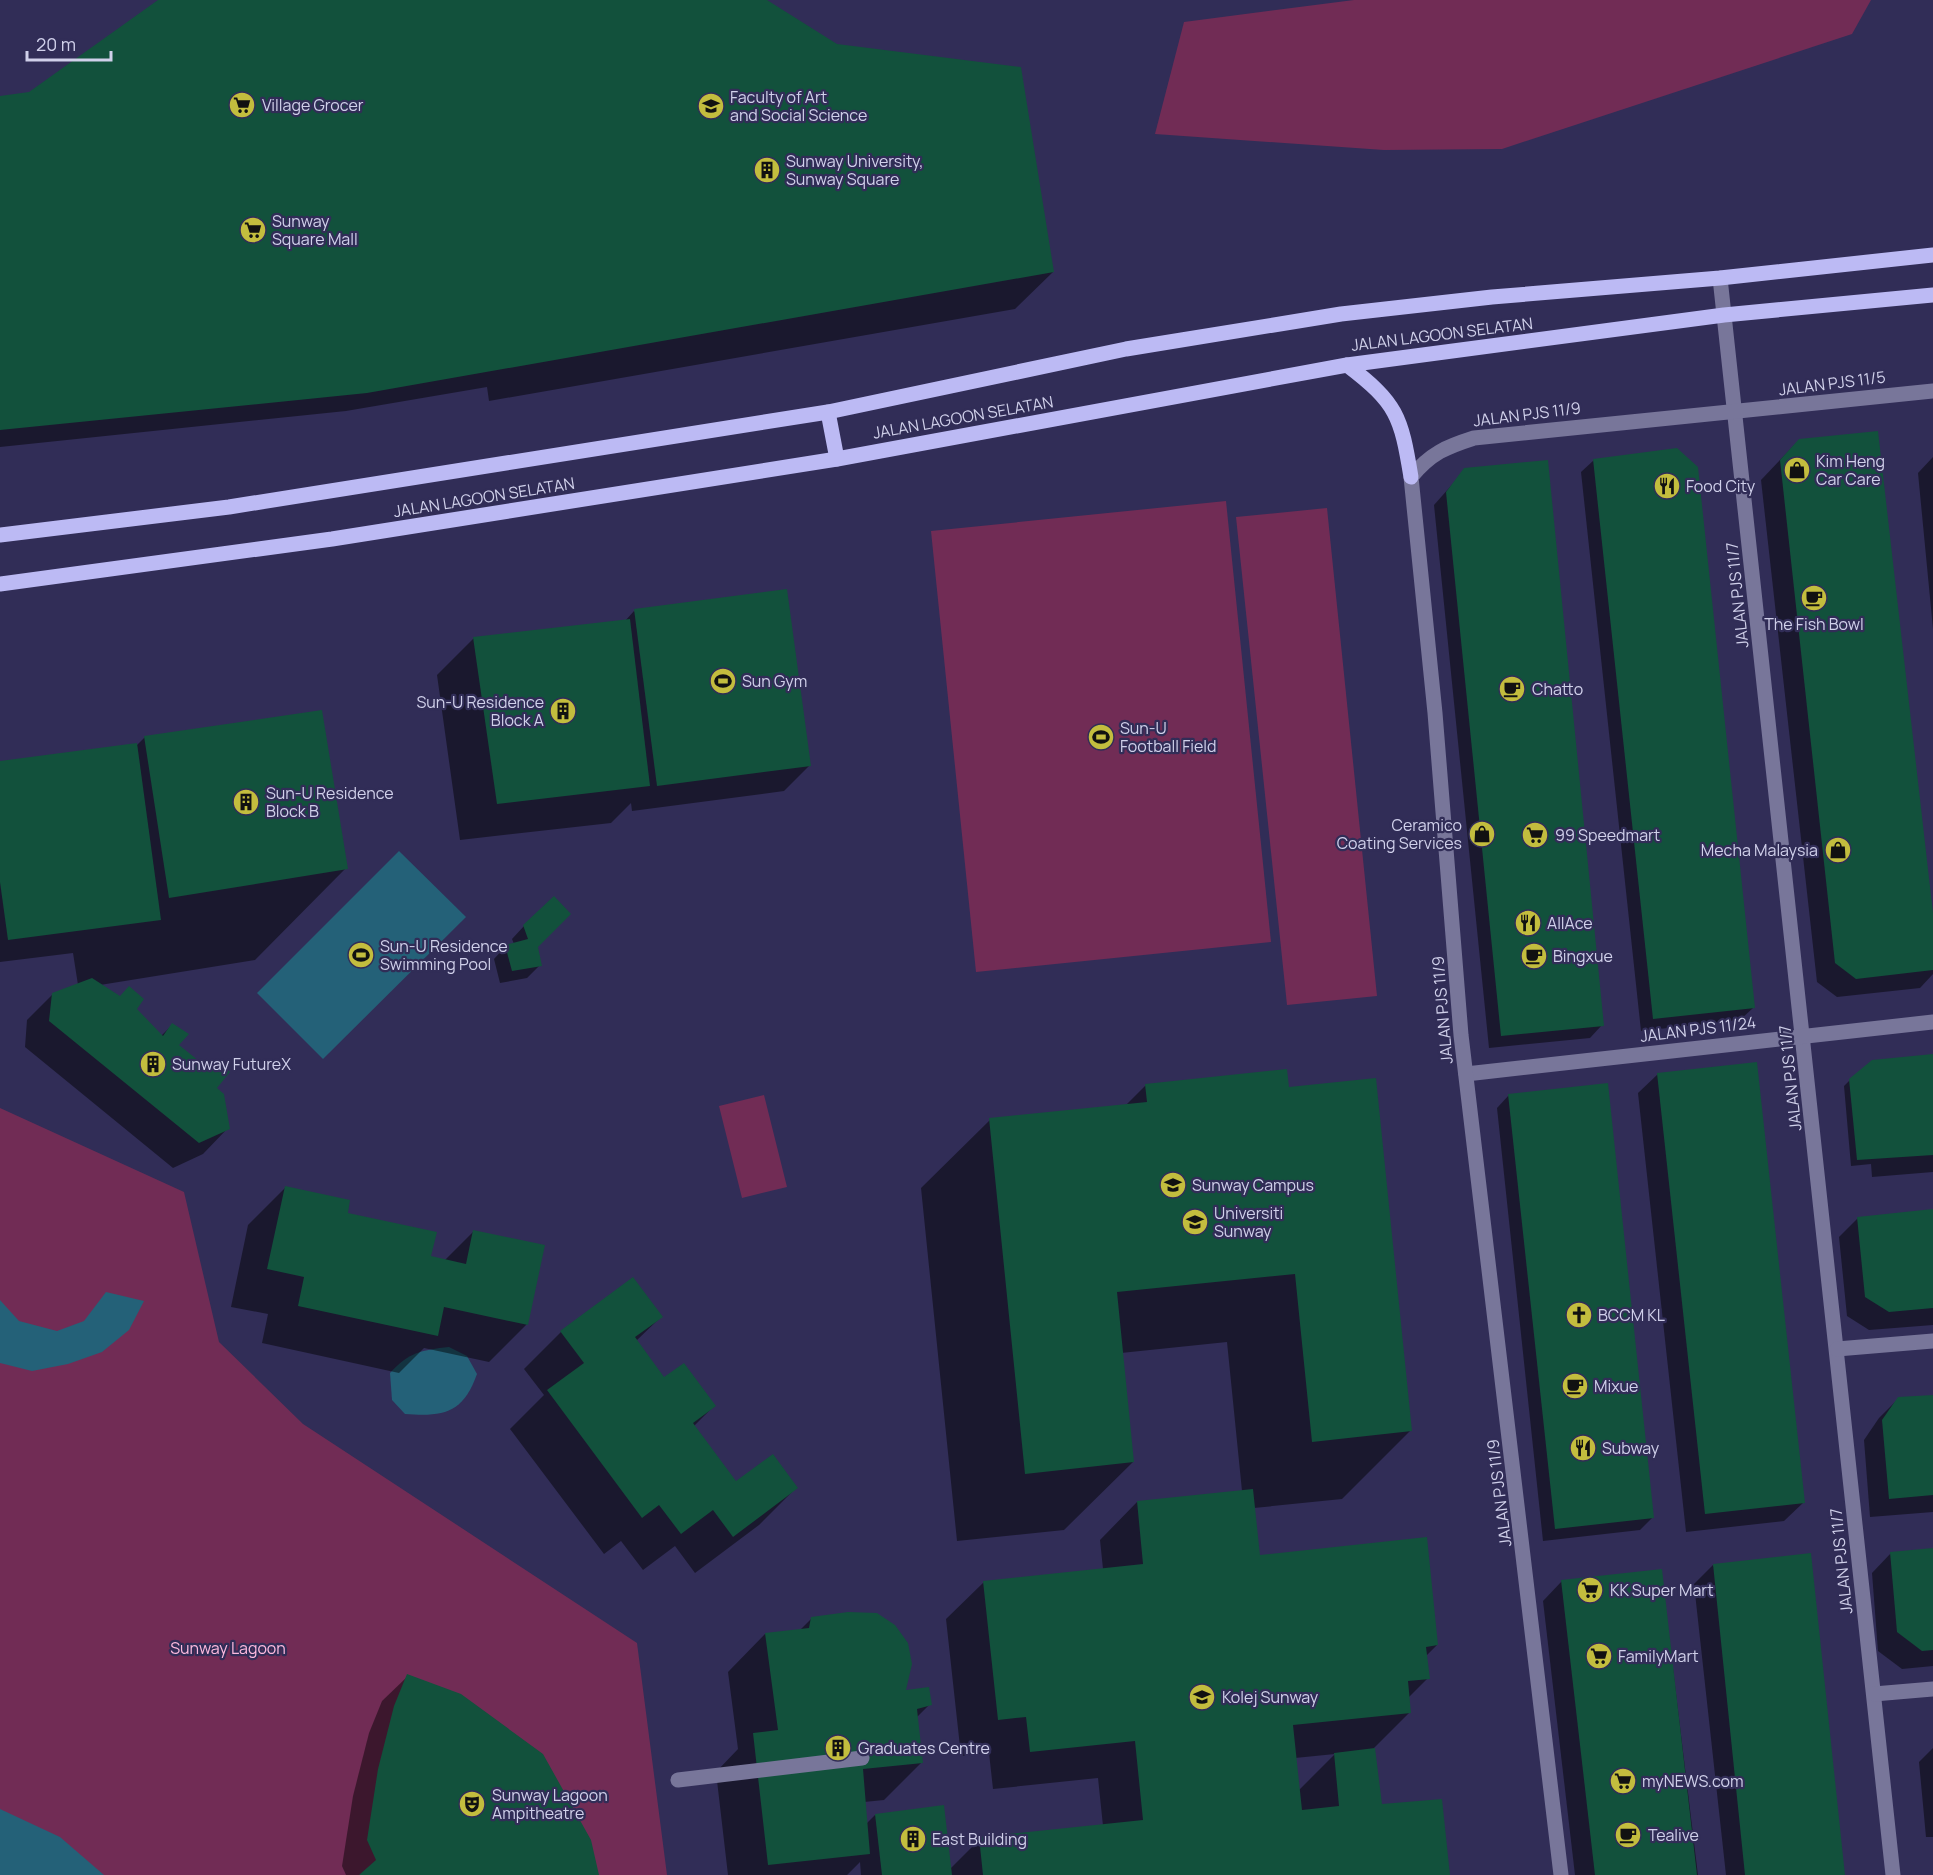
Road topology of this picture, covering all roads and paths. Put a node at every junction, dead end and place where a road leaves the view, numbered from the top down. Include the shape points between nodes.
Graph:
1 (1933, 255) edge
2 (1720, 278) junction
3 (1933, 295) edge
4 (1724, 315) junction
5 (1347, 365) junction
6 (1933, 391) edge
7 (828, 412) junction
8 (1735, 412) junction
9 (837, 459) junction
10 (1412, 477) junction
11 (0, 536) edge
12 (0, 584) edge
13 (1933, 1022) edge
14 (1804, 1035) junction
15 (1466, 1074) junction
16 (1933, 1341) edge
17 (1837, 1349) junction
18 (1933, 1689) edge
19 (1874, 1694) junction
20 (862, 1758) dead end
21 (678, 1780) dead end
22 (1561, 1875) edge
23 (1893, 1875) edge

1 - 2 main road, JALAN LAGOON SELATAN
2 - 4 street, JALAN PJS 11/7
2 - 7 main road, JALAN LAGOON SELATAN via 1341,314 1126,350
3 - 4 main road, JALAN LAGOON SELATAN
4 - 5 main road, JALAN LAGOON SELATAN
4 - 8 street, JALAN PJS 11/7
5 - 9 main road, JALAN LAGOON SELATAN
5 - 10 main road via 1390,403 1404,430
6 - 8 street, JALAN PJS 11/5
7 - 9 main road
7 - 11 main road, JALAN LAGOON SELATAN via 229,507
8 - 10 street, JALAN PJS 11/9 via 1474,438 1427,458
8 - 14 street, JALAN PJS 11/7
9 - 12 main road, JALAN LAGOON SELATAN via 332,539
10 - 15 street, JALAN PJS 11/9
13 - 14 street, JALAN PJS 11/24
14 - 15 street, JALAN PJS 11/24
14 - 17 street, JALAN PJS 11/7
15 - 22 street, JALAN PJS 11/9
16 - 17 street
17 - 19 street, JALAN PJS 11/7
18 - 19 street
19 - 23 street, JALAN PJS 11/7
20 - 21 street

